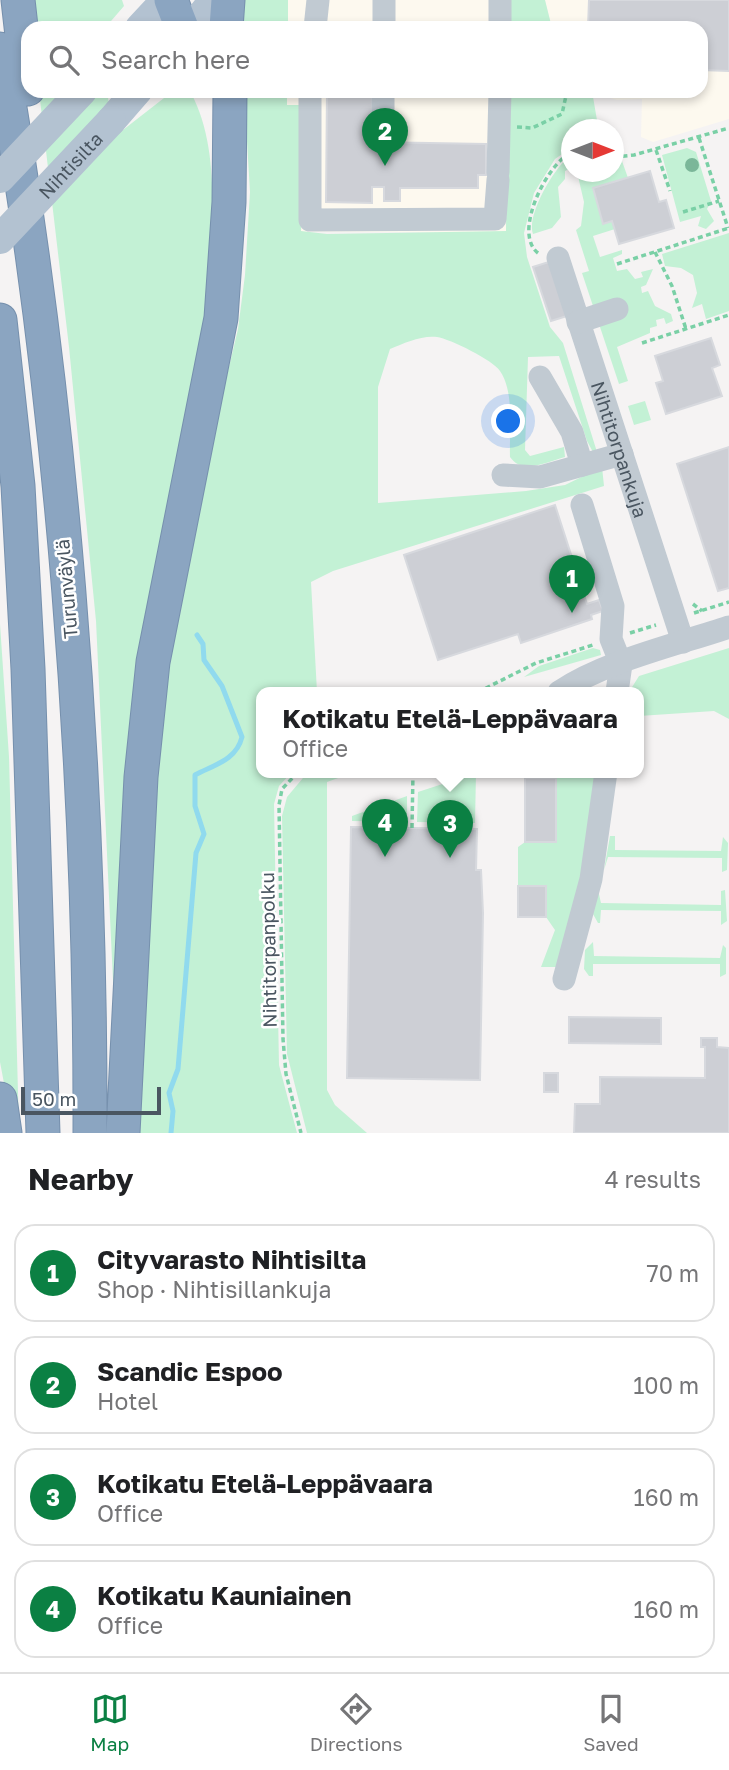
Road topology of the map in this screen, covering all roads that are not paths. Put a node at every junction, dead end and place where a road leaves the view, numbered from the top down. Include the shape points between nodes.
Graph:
1 (19, 0) edge
2 (168, 0) edge
3 (214, 0) edge
4 (228, 0) edge
5 (318, 0) edge
6 (384, 0) edge
7 (500, 0) edge
8 (21, 21) edge
9 (147, 21) edge
10 (178, 21) edge
11 (198, 21) edge
12 (226, 21) edge
13 (316, 21) edge
14 (384, 21) edge
15 (500, 21) edge
16 (0, 49) edge
17 (29, 98) edge
18 (75, 98) edge
19 (131, 98) edge
20 (210, 98) edge
21 (231, 98) edge
22 (310, 98) edge
23 (500, 98) edge
24 (227, 153) junction
25 (0, 178) edge
26 (0, 239) edge
27 (558, 258) dead end
28 (617, 309) dead end
29 (0, 320) edge
30 (578, 322) junction
31 (540, 376) dead end
32 (53, 426) junction
33 (622, 454) junction
34 (582, 465) junction
35 (503, 475) dead end
36 (0, 485) edge
37 (582, 505) dead end
38 (22, 587) junction
39 (729, 627) edge
40 (683, 642) junction
41 (621, 664) junction
42 (566, 687) edge
43 (618, 687) edge
44 (605, 778) edge
45 (564, 979) dead end
46 (0, 1099) edge
47 (5, 1133) edge
48 (43, 1133) edge
49 (90, 1133) edge
50 (123, 1133) edge

1 - 8 highway
2 - 9 main road
2 - 10 highway
3 - 11 main road
4 - 12 highway
5 - 13 street
6 - 14 street
7 - 15 street
16 - 32 highway, Turunväylä
17 - 32 highway
18 - 25 main road, bridge
19 - 26 main road, Nihtisilta, bridge
20 - 24 highway
21 - 24 highway
22 - 23 street via 310,220 495,219
24 - 50 highway via 229,202 221,318 153,662 141,777
27 - 30 street, Nihtitorpankuja
28 - 30 street
29 - 38 highway via 18,486
30 - 33 street, Nihtitorpankuja
31 - 34 street via 572,432
32 - 49 highway, Turunväylä via 83,826
33 - 34 street
33 - 40 street, Nihtitorpankuja
34 - 35 street via 540,477
36 - 38 highway
37 - 41 street via 613,606 611,639
38 - 48 highway
39 - 40 street
40 - 41 street
41 - 42 street
41 - 43 street
44 - 45 street via 591,879
46 - 47 highway

